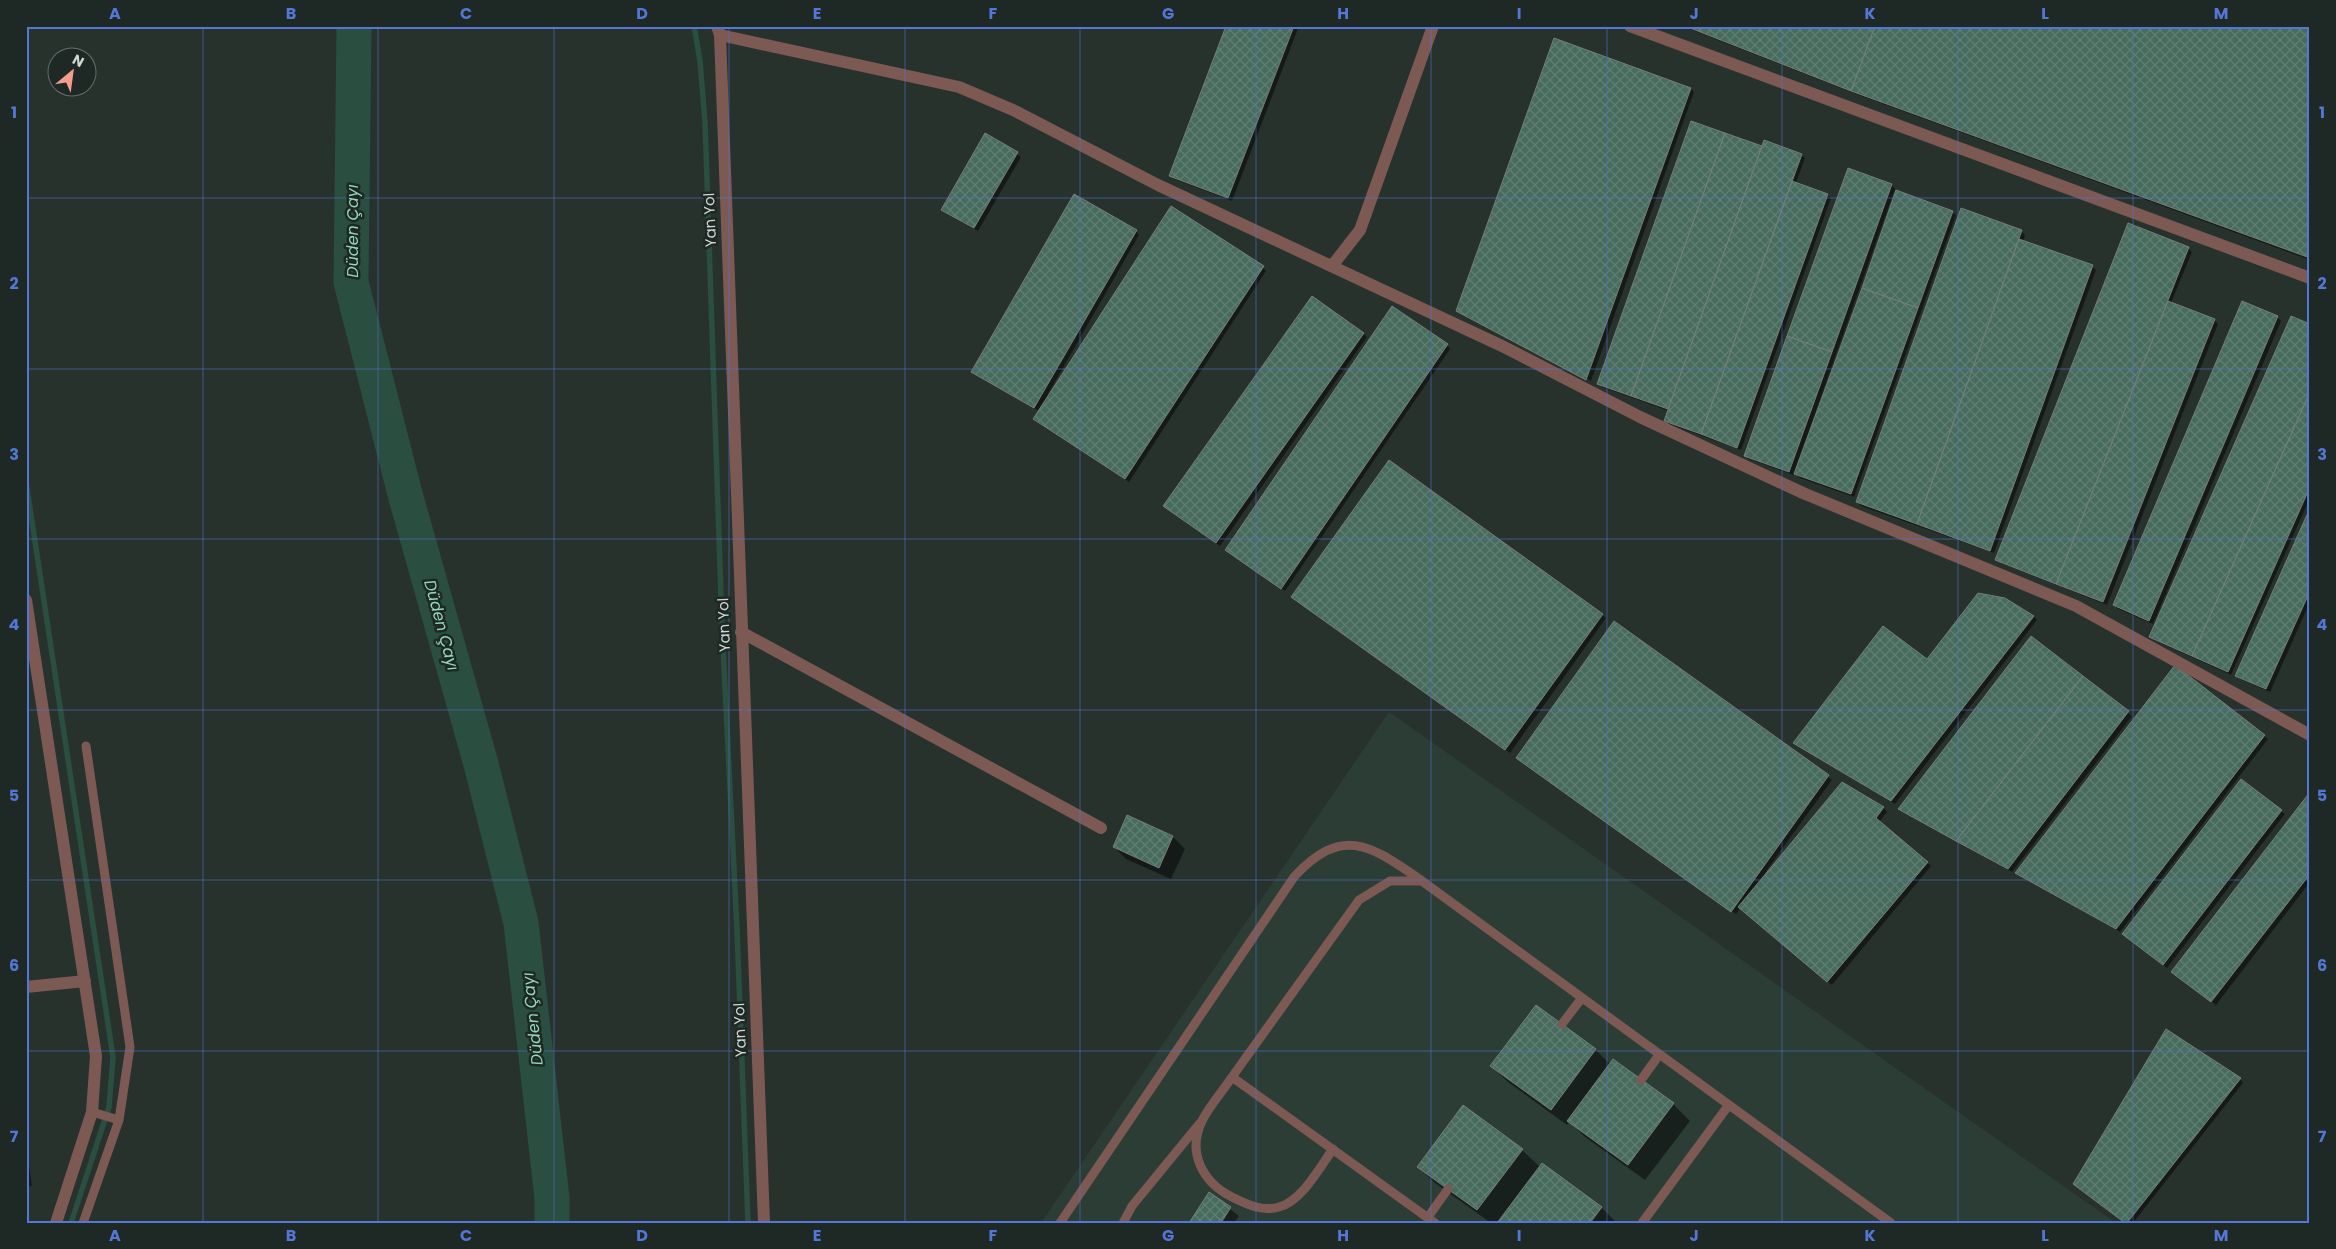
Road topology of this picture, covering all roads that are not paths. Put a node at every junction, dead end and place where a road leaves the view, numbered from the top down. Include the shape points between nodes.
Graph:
1 (1433, 26) edge
2 (1630, 26) edge
3 (719, 31) edge
4 (1332, 266) junction
5 (2310, 278) edge
6 (26, 600) edge
7 (741, 632) junction
8 (2310, 735) edge
9 (86, 746) dead end
10 (1100, 828) dead end
11 (1422, 881) junction
12 (85, 981) junction
13 (26, 987) edge
14 (1581, 999) junction
15 (1562, 1024) dead end
16 (1659, 1055) junction
17 (1232, 1077) junction
18 (1642, 1080) dead end
19 (1728, 1106) junction
20 (93, 1112) junction
21 (116, 1120) junction
22 (1202, 1121) junction
23 (1333, 1149) junction
24 (1448, 1189) dead end
25 (1432, 1220) edge
26 (56, 1223) edge
27 (82, 1223) edge
28 (764, 1223) edge
29 (1060, 1223) edge
30 (1123, 1223) edge
31 (1642, 1223) edge
32 (1891, 1223) edge

1 - 4 street via 1360,230
2 - 5 street
3 - 4 street via 958,87 1013,110 1158,185
3 - 7 street, Yan Yol
4 - 8 street via 1803,493 2076,606
6 - 12 street
7 - 10 street
7 - 28 street, Yan Yol
9 - 21 lane via 130,1047
11 - 14 lane
11 - 17 lane via 1390,881 1359,900
11 - 29 lane via 1388,858 1362,846 1335,847 1311,859 1294,877
12 - 13 street
12 - 20 street via 96,1056
14 - 15 lane
14 - 16 lane
16 - 18 lane
16 - 19 lane
17 - 22 lane
17 - 23 lane
19 - 31 lane
19 - 32 lane
20 - 21 lane
20 - 26 street
21 - 27 lane
22 - 23 lane via 1196,1148 1202,1172 1223,1192 1253,1208 1279,1208 1301,1194
22 - 30 lane via 1132,1206
23 - 25 lane
24 - 25 lane

